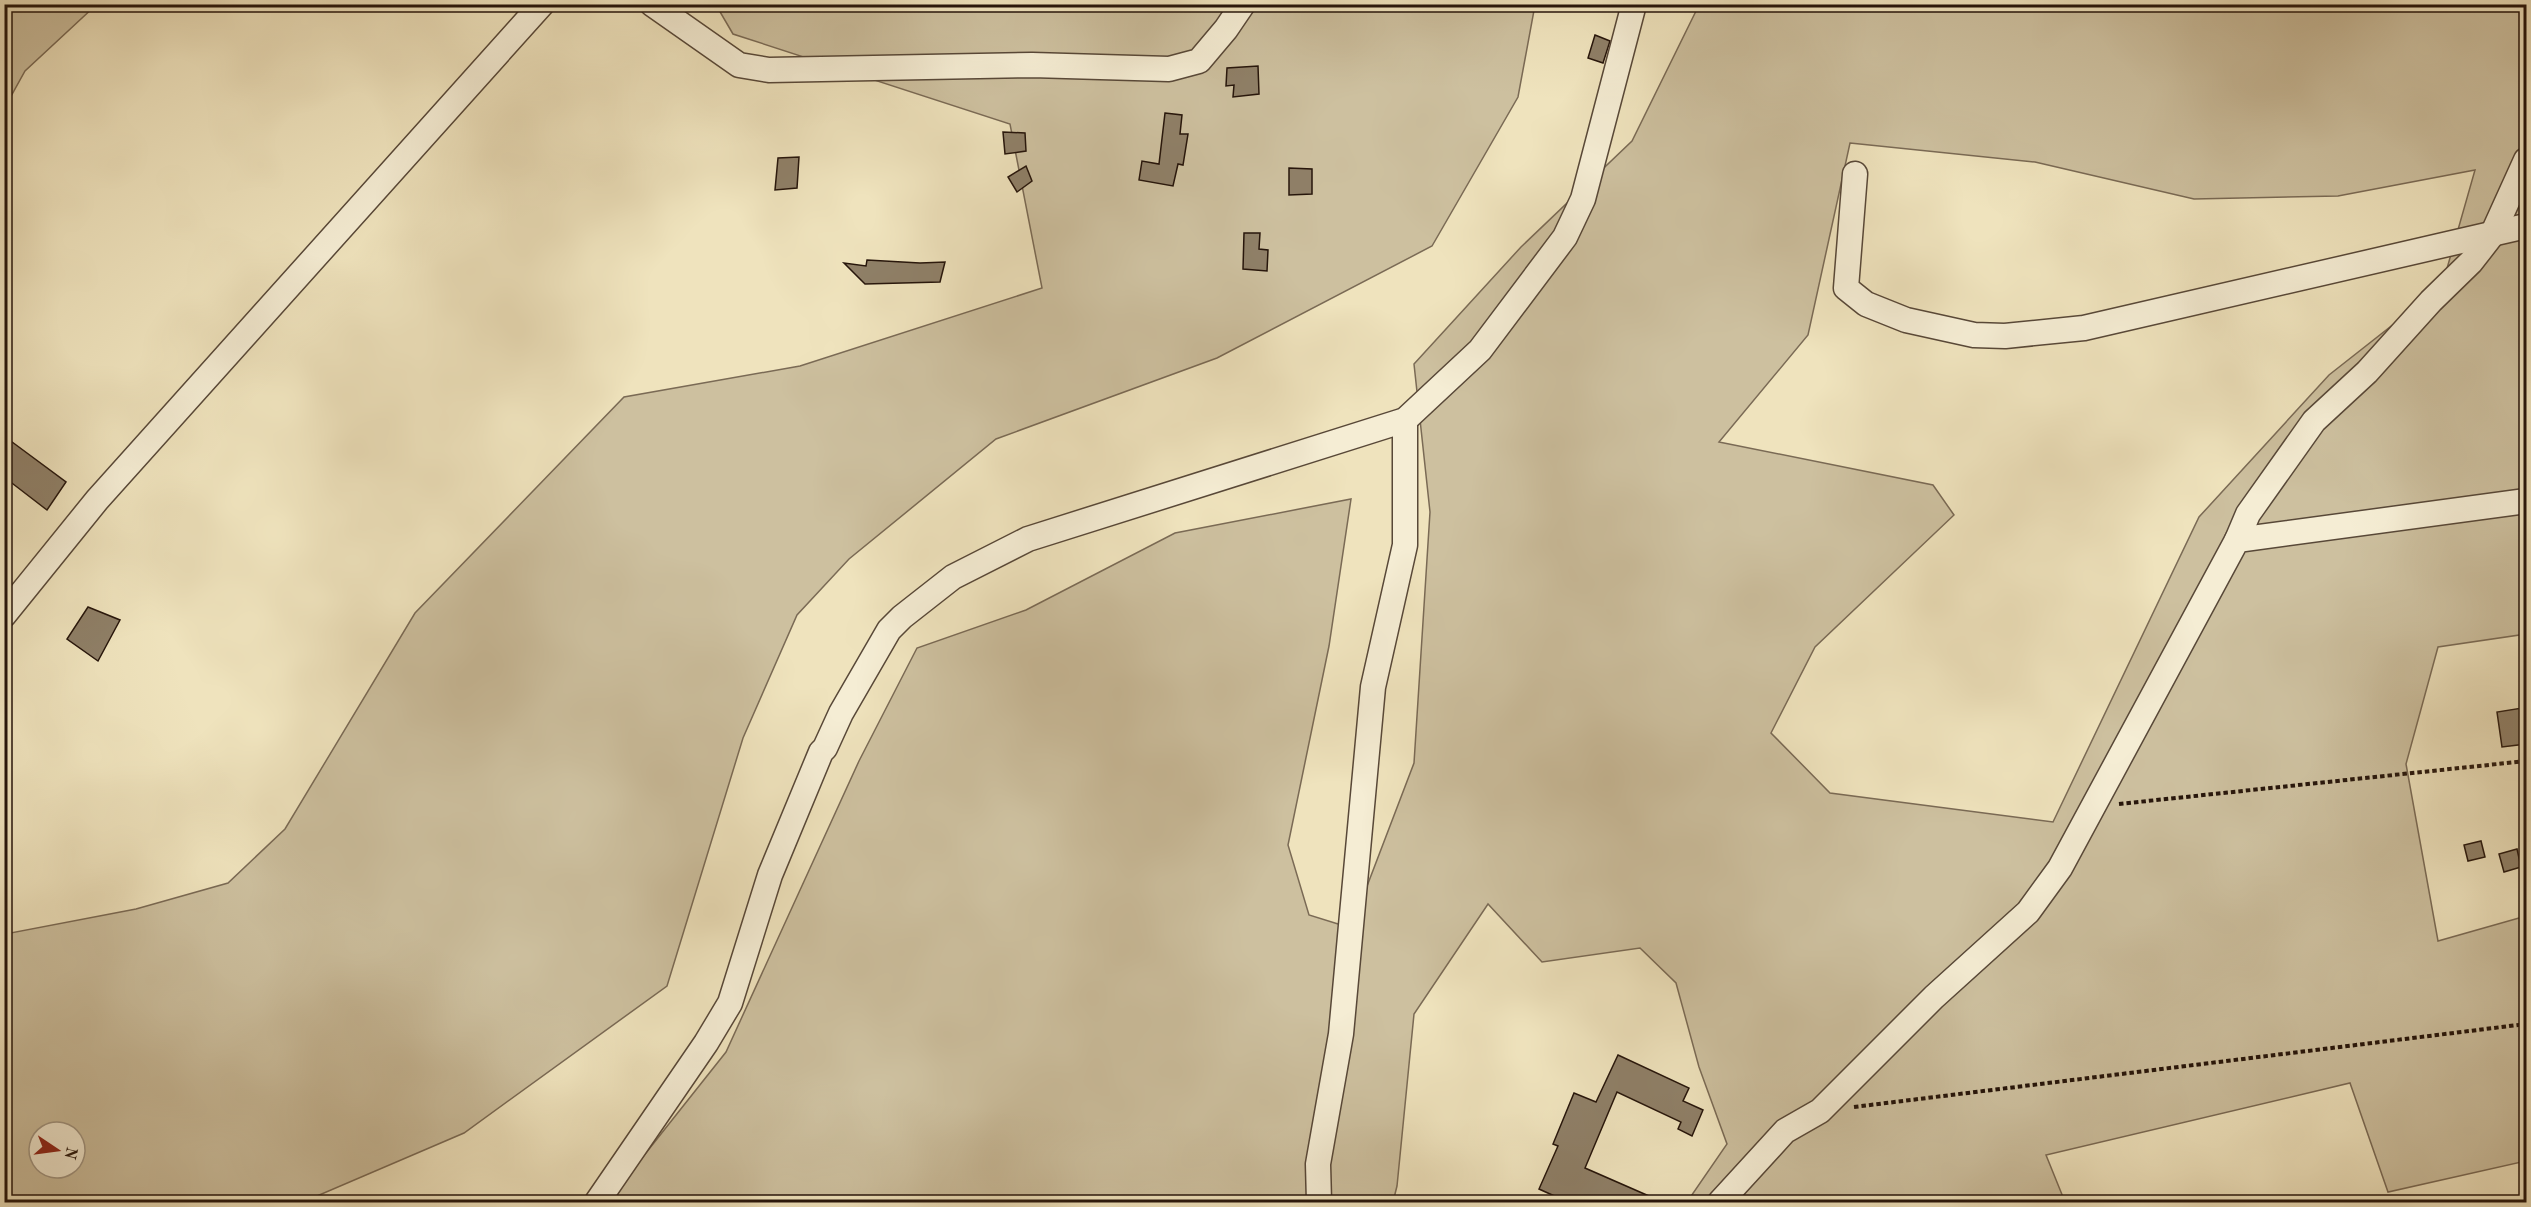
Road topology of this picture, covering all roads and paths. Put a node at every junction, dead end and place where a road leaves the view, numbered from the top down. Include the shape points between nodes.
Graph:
1 (542, 4) edge
2 (652, 4) edge
3 (1243, 4) edge
4 (1634, 4) edge
5 (2526, 159) edge
6 (1855, 174) dead end
7 (2526, 226) edge
8 (2492, 235) junction
9 (1405, 420) junction
10 (2526, 501) edge
11 (2237, 540) junction
12 (4, 615) edge
13 (2526, 761) edge
14 (2093, 807) junction
15 (2526, 1024) edge
16 (1820, 1111) junction
17 (597, 1203) edge
18 (1318, 1203) edge
19 (1719, 1203) edge

1 - 12 street via 104,492
2 - 3 street via 739,65 769,70 1032,65 1169,69 1199,61
4 - 9 street via 1583,199 1565,237 1480,350
5 - 8 street
6 - 8 street via 1846,288 1866,304 1906,320 1974,336 2084,328
7 - 8 street
8 - 11 street via 2367,372 2314,421 2248,514
9 - 17 street via 1028,539 953,577 902,617 889,630 821,752 770,875 730,1003
9 - 18 street via 1405,545 1373,687 1341,1034 1318,1164
10 - 11 street
11 - 14 street
13 - 14 path
14 - 16 street via 2060,868 2028,912 1934,997
15 - 16 path
16 - 19 street via 1785,1131

